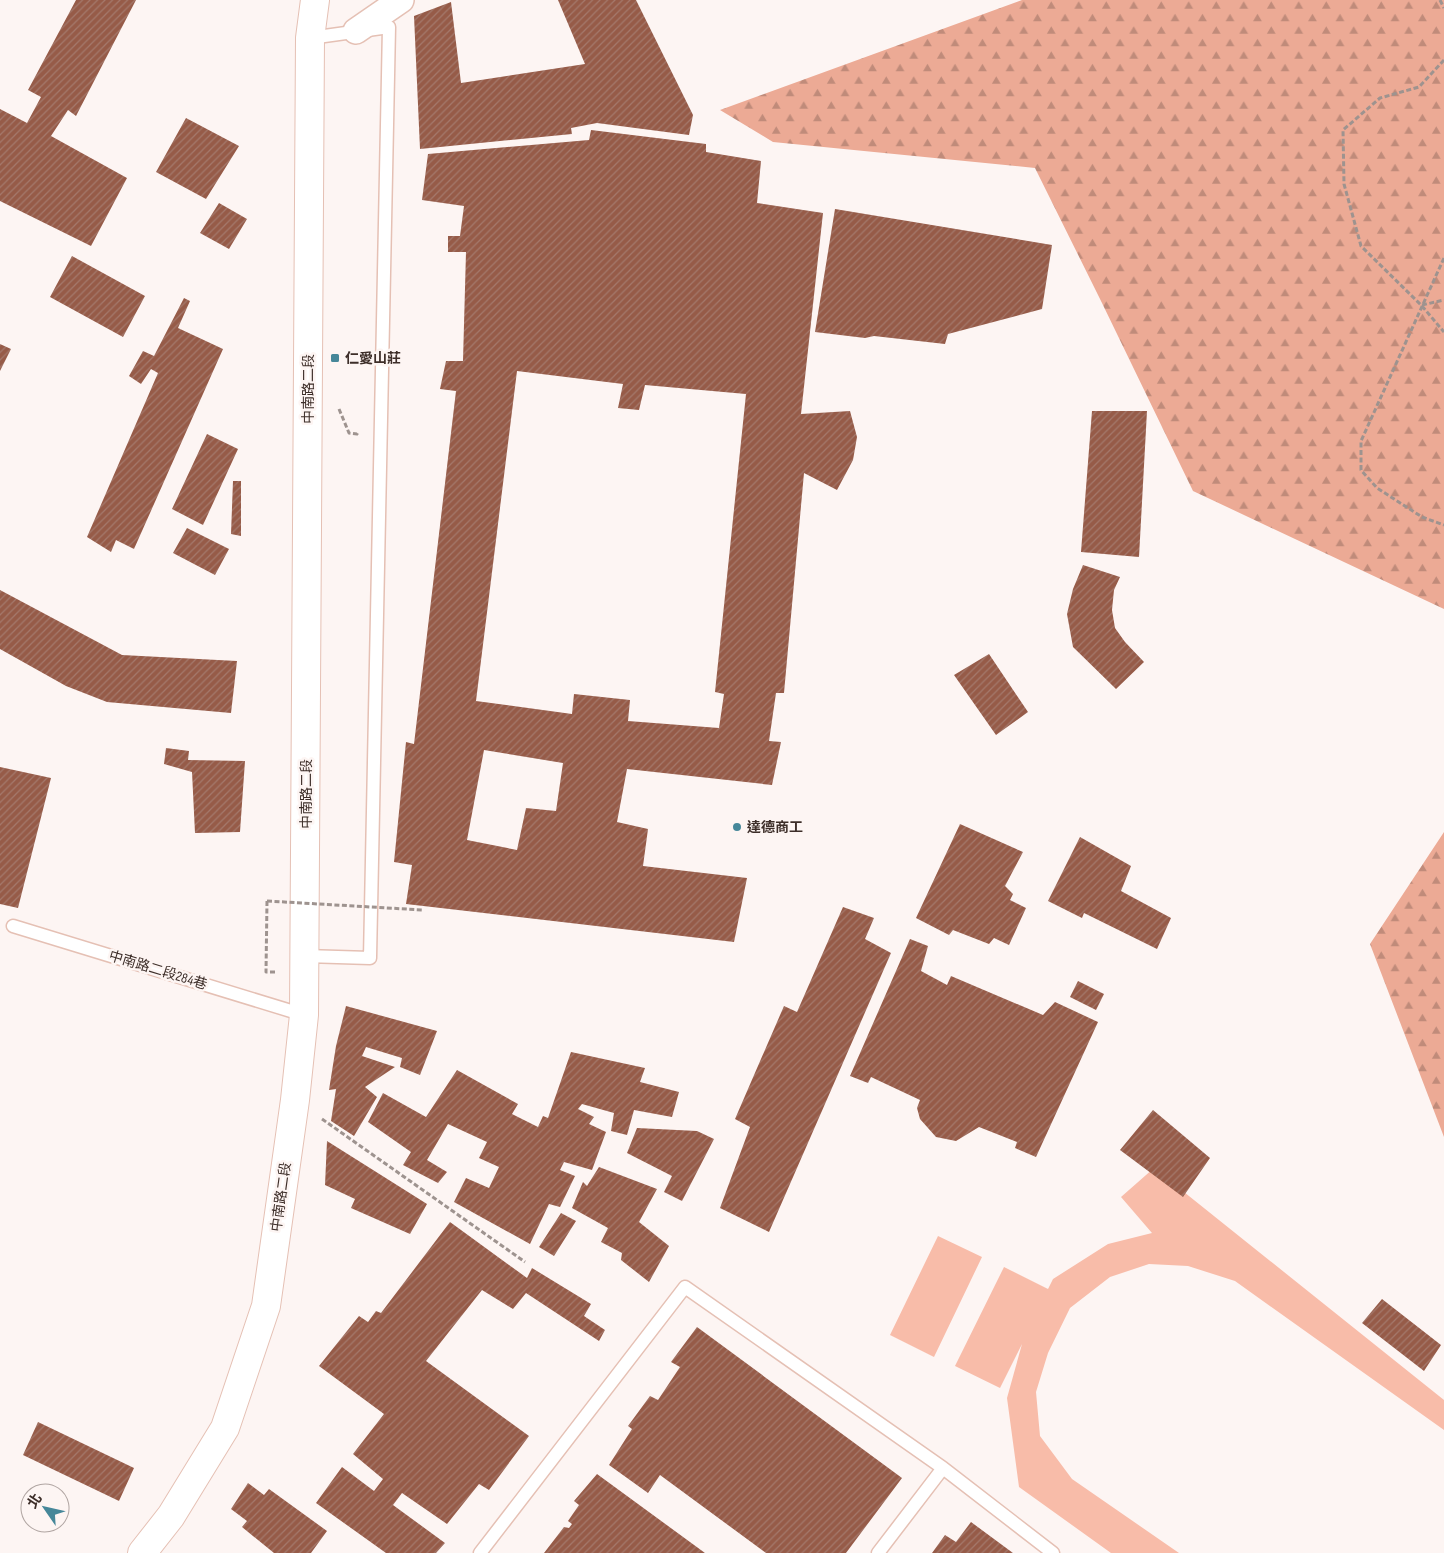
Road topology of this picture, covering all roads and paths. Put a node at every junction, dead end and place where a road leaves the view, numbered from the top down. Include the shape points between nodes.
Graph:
1 (315, 0) edge
2 (401, 0) edge
3 (1440, 0) edge
4 (1444, 8) edge
5 (356, 31) junction
6 (310, 38) junction
7 (1444, 60) edge
8 (1444, 258) edge
9 (1444, 300) edge
10 (1422, 306) junction
11 (1444, 332) edge
12 (308, 374) junction
13 (360, 426) dead end
14 (1444, 525) edge
15 (422, 910) dead end
16 (13, 926) dead end
17 (305, 956) junction
18 (266, 972) dead end
19 (304, 1015) junction
20 (295, 1100) junction
21 (525, 1262) dead end
22 (942, 1468) junction
23 (142, 1553) edge
24 (480, 1553) edge
25 (878, 1553) edge
26 (1053, 1553) edge

1 - 6 main road, 中南路二段
2 - 5 street
3 - 4 path
5 - 6 lane
5 - 17 lane via 390,27 370,958
6 - 12 main road, 中南路二段
7 - 10 path via 1419,87 1380,98 1343,130 1344,184 1361,246
8 - 10 path
9 - 10 path
10 - 11 path
10 - 14 path via 1361,441 1361,470 1377,488 1422,517
12 - 13 path via 325,376 349,434 357,434
12 - 17 main road, 中南路二段
15 - 18 path, bridge via 267,901
16 - 19 lane, 中南路二段284巷
17 - 19 main road, 中南路二段
19 - 20 main road, 中南路二段
20 - 21 path
20 - 23 main road, 中南路二段 via 266,1306 225,1428 171,1516
22 - 24 lane via 685,1287
22 - 25 lane
22 - 26 lane

